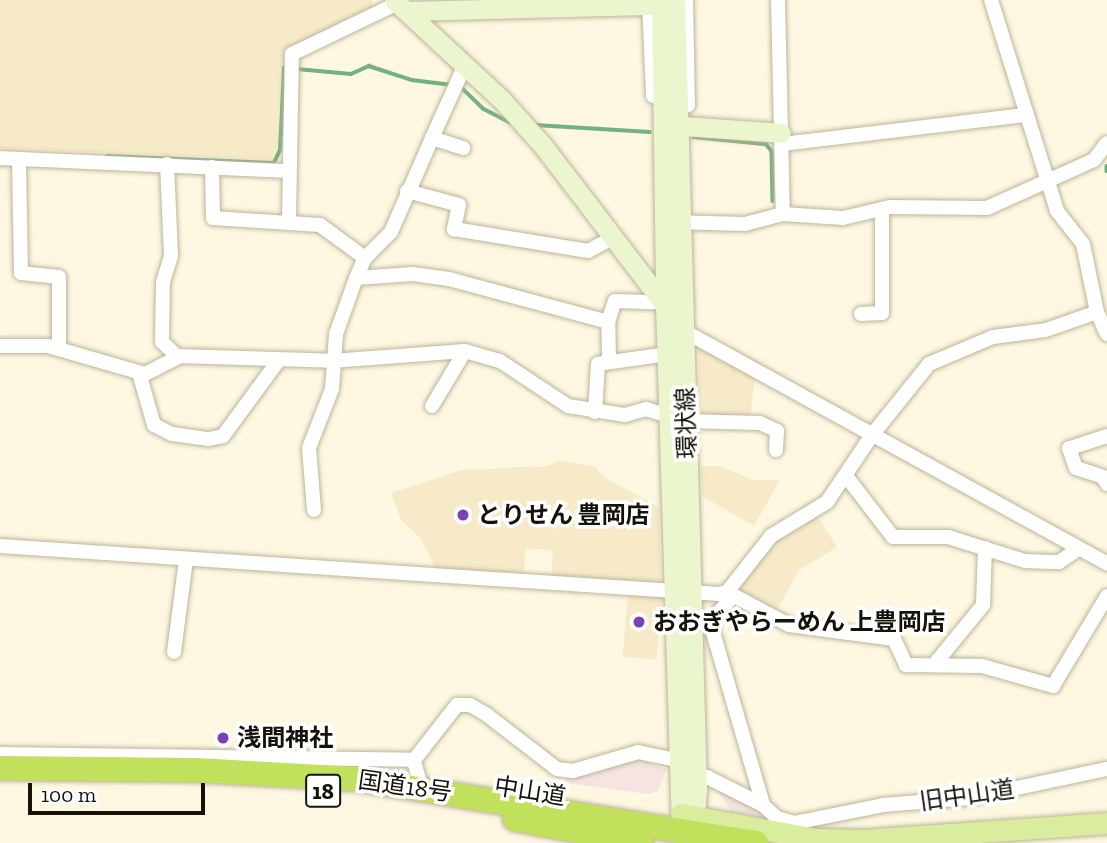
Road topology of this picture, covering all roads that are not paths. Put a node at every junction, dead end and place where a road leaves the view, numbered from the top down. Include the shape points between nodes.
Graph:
1 (676, 0) edge
2 (688, 0) edge
3 (778, 0) edge
4 (991, 0) edge
5 (653, 2) edge
6 (400, 5) edge
7 (465, 65) junction
8 (1026, 115) junction
9 (671, 118) junction
10 (432, 138) junction
11 (781, 138) junction
12 (1107, 143) edge
13 (463, 148) dead end
14 (0, 158) edge
15 (19, 159) junction
16 (1100, 161) edge
17 (167, 164) junction
18 (212, 167) junction
19 (288, 171) junction
20 (1049, 183) junction
21 (407, 191) junction
22 (882, 209) junction
23 (783, 214) junction
24 (289, 220) junction
25 (673, 222) junction
26 (614, 237) junction
27 (365, 258) junction
28 (356, 278) junction
29 (660, 299) junction
30 (1097, 312) junction
31 (861, 314) dead end
32 (608, 322) junction
33 (684, 331) junction
34 (1107, 334) edge
35 (0, 346) edge
36 (59, 349) junction
37 (465, 351) junction
38 (667, 354) junction
39 (180, 356) junction
40 (278, 361) junction
41 (332, 361) junction
42 (608, 361) junction
43 (139, 373) junction
44 (432, 406) dead end
45 (595, 412) junction
46 (677, 419) junction
47 (872, 435) junction
48 (1107, 436) edge
49 (776, 450) dead end
50 (846, 477) junction
51 (1107, 484) edge
52 (314, 510) dead end
53 (0, 546) edge
54 (985, 548) junction
55 (1078, 549) junction
56 (186, 559) junction
57 (1107, 564) edge
58 (684, 593) junction
59 (730, 594) junction
60 (1107, 596) edge
61 (174, 652) dead end
62 (934, 665) junction
63 (0, 754) edge
64 (681, 761) junction
65 (0, 768) edge
66 (1107, 769) edge
67 (417, 773) junction
68 (697, 777) junction
69 (0, 784) edge
70 (762, 804) junction
71 (850, 814) junction
72 (1107, 823) edge
73 (687, 830) edge
74 (853, 837) junction
75 (940, 840) edge
76 (642, 843) edge
77 (756, 843) edge

1 - 9 street, 環状線
2 - 9 street via 688,105
3 - 11 street
4 - 8 street
5 - 6 street
5 - 9 street, 環状線
6 - 7 street
6 - 19 street via 292,54
7 - 10 street
7 - 26 street via 544,147
8 - 11 street
8 - 20 street
9 - 11 street
9 - 25 street, 環状線
10 - 13 street
10 - 21 street
11 - 23 street
12 - 16 street
14 - 15 street
15 - 17 street
15 - 36 street via 21,273 59,277
16 - 20 street
17 - 18 street
17 - 39 street via 171,256 163,282 162,342
18 - 19 street
18 - 24 street via 213,218
19 - 24 street
20 - 22 street via 987,208
20 - 30 street via 1057,211 1083,244
21 - 26 street via 459,205 454,229 588,251
21 - 27 street via 391,232
22 - 23 street via 844,218
22 - 31 street via 882,313
23 - 25 street via 745,224
24 - 27 street via 320,225
25 - 29 street, 環状線
25 - 33 street, 環状線
26 - 29 street
27 - 28 street
28 - 32 street via 414,274 449,279
28 - 41 street
29 - 32 street via 615,301
29 - 33 street
29 - 38 street, 環状線
30 - 34 street
30 - 47 street via 1046,330 993,337 933,361
32 - 42 street
33 - 46 street, 環状線
33 - 47 street
35 - 36 street
36 - 43 street
37 - 41 street
37 - 44 street
37 - 45 street via 500,361 542,393 568,406
38 - 42 street
38 - 46 street, 環状線
39 - 40 street
39 - 43 street
40 - 41 street
40 - 43 street via 223,436 209,439 172,434 154,425
41 - 52 street via 332,389 309,448
42 - 45 street via 594,370
45 - 46 street via 625,415 646,409
46 - 49 street via 760,423 777,431
46 - 58 street, 環状線
47 - 50 street
47 - 55 street
48 - 51 street via 1069,448 1076,468 1103,477
50 - 54 street via 892,537 948,537
50 - 59 street via 827,502 771,536
53 - 56 street
54 - 55 street via 1025,561 1059,562
54 - 62 street via 983,605
55 - 57 street
56 - 58 street
56 - 61 street
58 - 59 street
58 - 64 street, 環状線
58 - 68 street, 環状線
59 - 62 street via 789,625 894,639 906,665
59 - 70 street via 710,622
60 - 62 street via 1053,686 982,666
63 - 67 street
64 - 67 street via 638,752 573,771 557,769 486,715 470,705 457,705
64 - 73 street, 環状線
65 - 67 highway, 国道18号 / 18
66 - 71 street, 旧中山道 via 970,798 883,805
67 - 73 highway, 中山道 / 18
68 - 70 street, 旧中山道 via 707,777
68 - 73 street, 環状線
69 - 76 highway, 国道18号 / 18 via 331,792 471,811
70 - 71 street, 旧中山道 via 777,818 794,823
71 - 74 street
72 - 75 main road
73 - 74 main road via 816,839
73 - 77 highway, 18
74 - 75 main road

